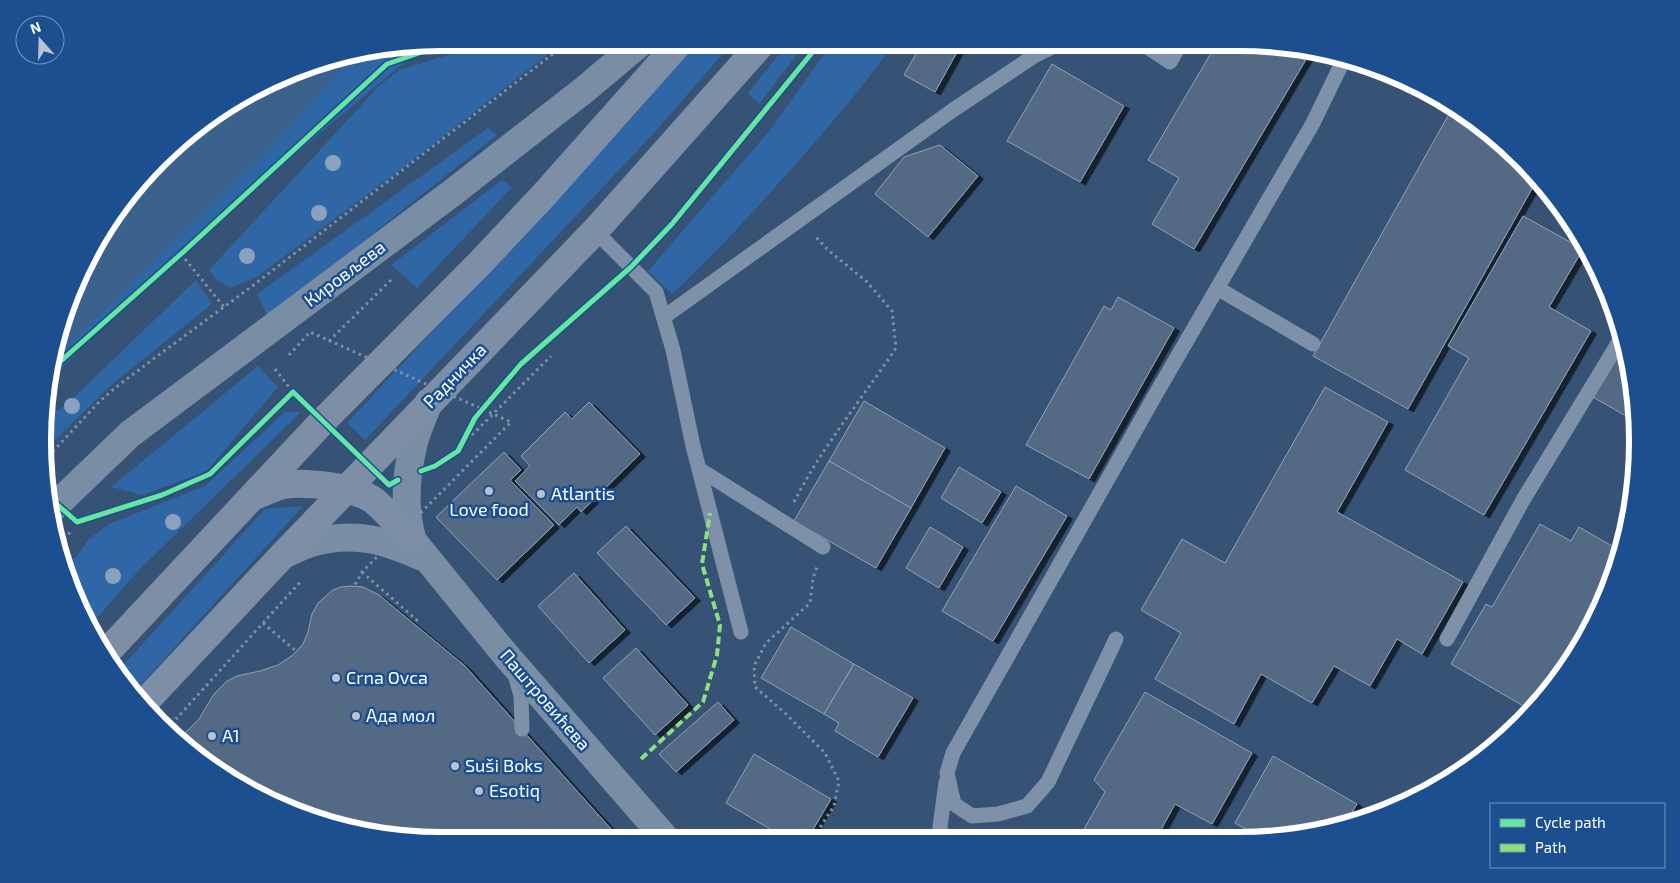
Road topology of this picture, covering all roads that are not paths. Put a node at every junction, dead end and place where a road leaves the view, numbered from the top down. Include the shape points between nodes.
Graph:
1 (630, 51) edge
2 (672, 51) edge
3 (755, 51) edge
4 (1044, 51) edge
5 (1153, 51) edge
6 (1176, 51) edge
7 (1341, 65) edge
8 (594, 231) junction
9 (1217, 288) junction
10 (664, 317) junction
11 (1313, 344) dead end
12 (1616, 346) edge
13 (429, 402) junction
14 (699, 469) junction
15 (347, 490) junction
16 (248, 498) junction
17 (57, 504) edge
18 (823, 547) road end
19 (420, 550) junction
20 (283, 555) junction
21 (741, 632) dead end
22 (1116, 638) dead end
23 (1446, 639) dead end
24 (111, 648) edge
25 (504, 653) junction
26 (148, 699) edge
27 (522, 729) dead end
28 (947, 774) junction
29 (660, 832) edge
30 (941, 832) edge

1 - 17 main road, Кировљева via 452,193 130,434
2 - 16 main road via 479,264
3 - 8 main road, Радничка
4 - 10 lane via 961,105
5 - 6 lane via 1170,62
7 - 9 lane via 1313,123
8 - 10 lane via 656,292
8 - 13 main road, Радничка
9 - 11 lane
9 - 28 lane via 954,753
10 - 14 lane
12 - 23 lane via 1523,500
13 - 15 main road, Радничка
13 - 19 main road, Паштровићева via 414,441 407,475 409,527
14 - 18 lane
14 - 21 lane
15 - 16 main road via 282,485
15 - 19 main road via 374,501
15 - 20 main road, Радничка
16 - 24 main road
19 - 20 main road, Паштровићева via 371,539 341,537 310,543
19 - 25 main road, Паштровићева
20 - 26 main road, Радничка
22 - 28 lane via 1048,782 1027,806 998,814 972,816 954,804
25 - 27 lane via 517,679
25 - 29 main road, Паштровићева
28 - 30 lane

